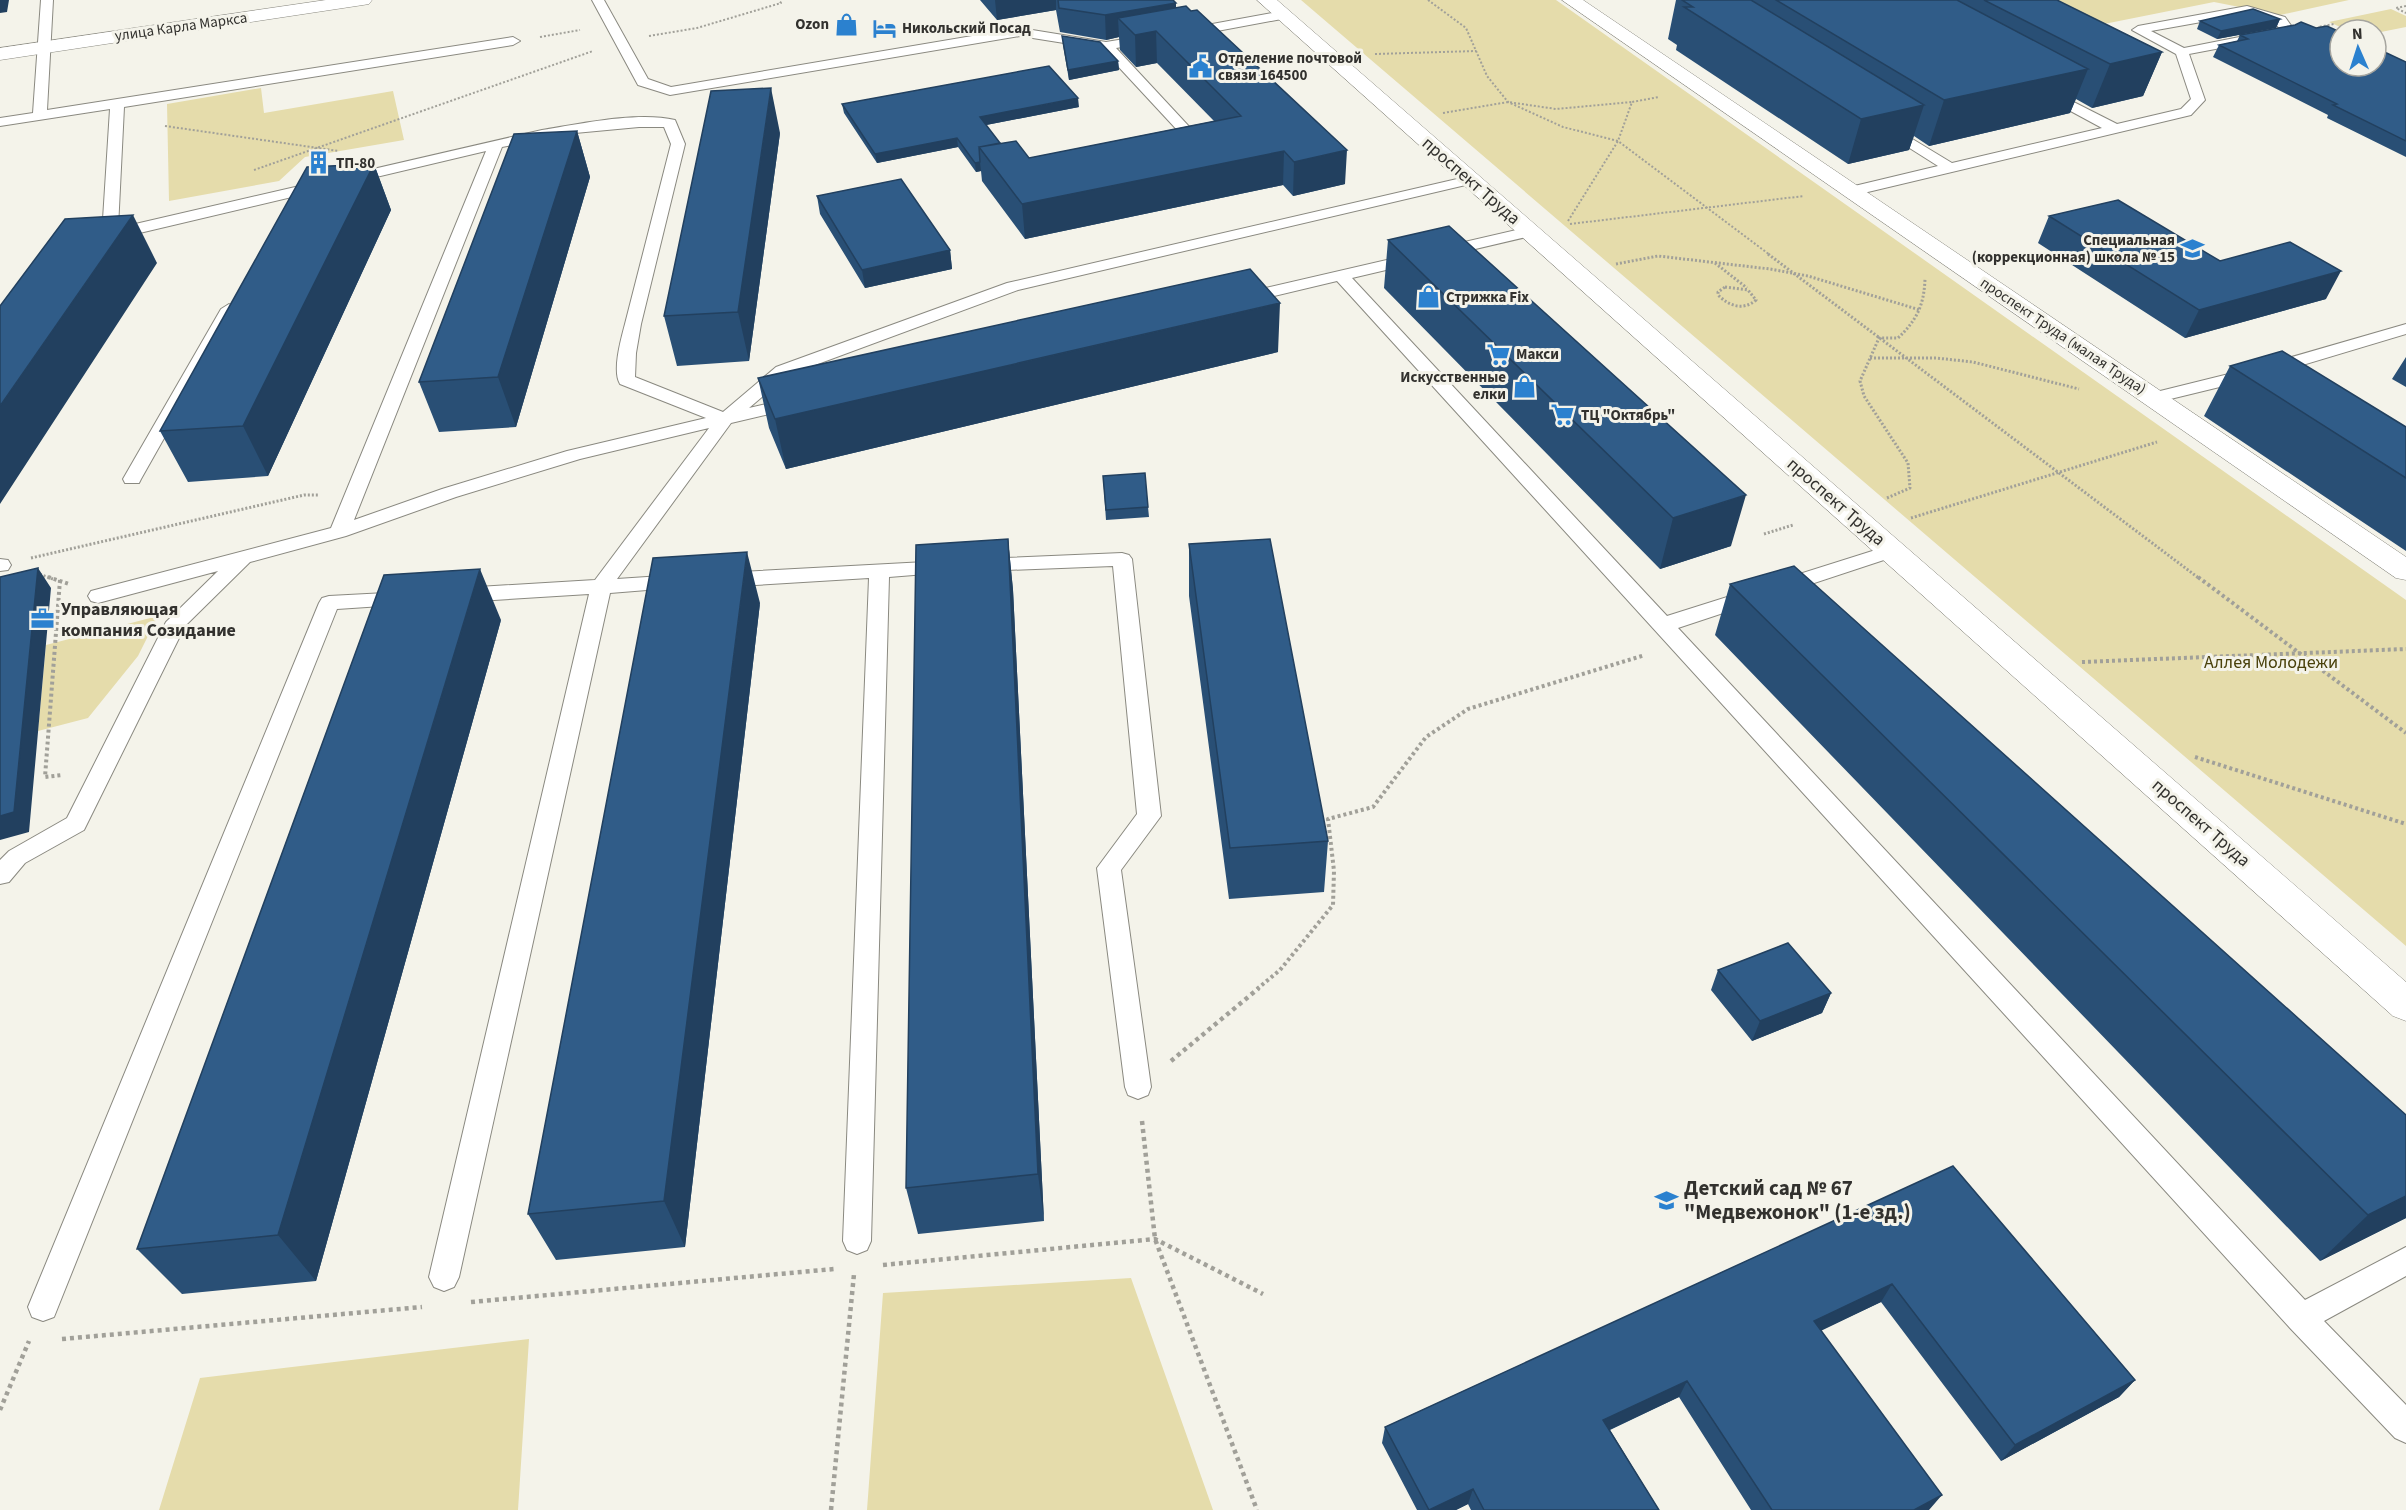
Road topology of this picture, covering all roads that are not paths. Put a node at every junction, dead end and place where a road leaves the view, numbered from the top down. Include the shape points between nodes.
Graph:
1 (47, 0) edge
2 (363, 0) edge
3 (598, 0) edge
4 (1571, 0) edge
5 (1274, 8) edge
6 (513, 41) road end
7 (1106, 46) junction
8 (45, 47) junction
9 (2182, 52) junction
10 (0, 54) edge
11 (2032, 84) edge
12 (117, 112) junction
13 (40, 116) junction
14 (1869, 116) edge
15 (0, 122) edge
16 (2115, 129) junction
17 (1155, 141) edge
18 (496, 145) junction
19 (1949, 167) junction
20 (1470, 180) junction
21 (1851, 191) junction
22 (294, 193) junction
23 (283, 214) edge
24 (1529, 232) junction
25 (1341, 276) junction
26 (236, 295) edge
27 (1226, 302) edge
28 (2406, 329) edge
29 (2263, 371) junction
30 (2282, 383) edge
31 (2154, 398) junction
32 (809, 399) edge
33 (725, 419) junction
34 (132, 479) dead end
35 (339, 532) junction
36 (1892, 551) junction
37 (243, 558) junction
38 (879, 570) junction
39 (2406, 571) edge
40 (601, 587) junction
41 (98, 596) road end
42 (447, 596) edge
43 (424, 597) edge
44 (1663, 625) junction
45 (0, 875) edge
46 (2406, 1005) edge
47 (1138, 1087) road end
48 (857, 1241) road end
49 (2406, 1261) edge
50 (444, 1276) dead end
51 (43, 1307) road end
52 (2301, 1318) junction
53 (2406, 1427) edge

1 - 8 lane
2 - 8 street, улица Карла Маркса
3 - 7 lane via 643,82 670,90 1020,32
4 - 21 street, проспект Труда (малая Труда)
5 - 7 lane via 1166,36
5 - 20 street, проспект Труда
6 - 12 lane
7 - 17 lane via 1189,134
8 - 10 street, улица Карла Маркса
8 - 13 lane
9 - 9 lane via 2138,30 2247,10 2280,20 2289,31
9 - 16 lane via 2198,100 2186,112
11 - 16 lane
12 - 13 lane
12 - 22 lane via 105,236
13 - 15 lane
14 - 19 lane
16 - 19 lane
18 - 22 lane
18 - 33 lane via 596,125 670,123 678,144 633,324 626,380
18 - 35 lane
19 - 21 lane
20 - 24 street, проспект Труда
20 - 33 lane via 1013,286 783,371
21 - 31 street, проспект Труда (малая Труда)
22 - 23 lane
24 - 25 lane
24 - 36 street, проспект Труда
25 - 27 lane
25 - 44 lane
26 - 34 lane
28 - 29 lane
29 - 30 lane
29 - 31 lane
31 - 39 street, проспект Труда (малая Труда)
32 - 33 lane
33 - 35 lane via 574,455
33 - 40 lane
35 - 37 lane
36 - 44 lane
36 - 46 street, проспект Труда
37 - 41 lane
37 - 45 lane via 176,622 76,824 17,856
38 - 40 lane
38 - 47 lane via 1122,559 1149,816 1109,868
38 - 48 lane
40 - 42 lane
40 - 50 lane
43 - 51 lane via 329,603
44 - 52 lane
49 - 52 lane
52 - 53 lane

